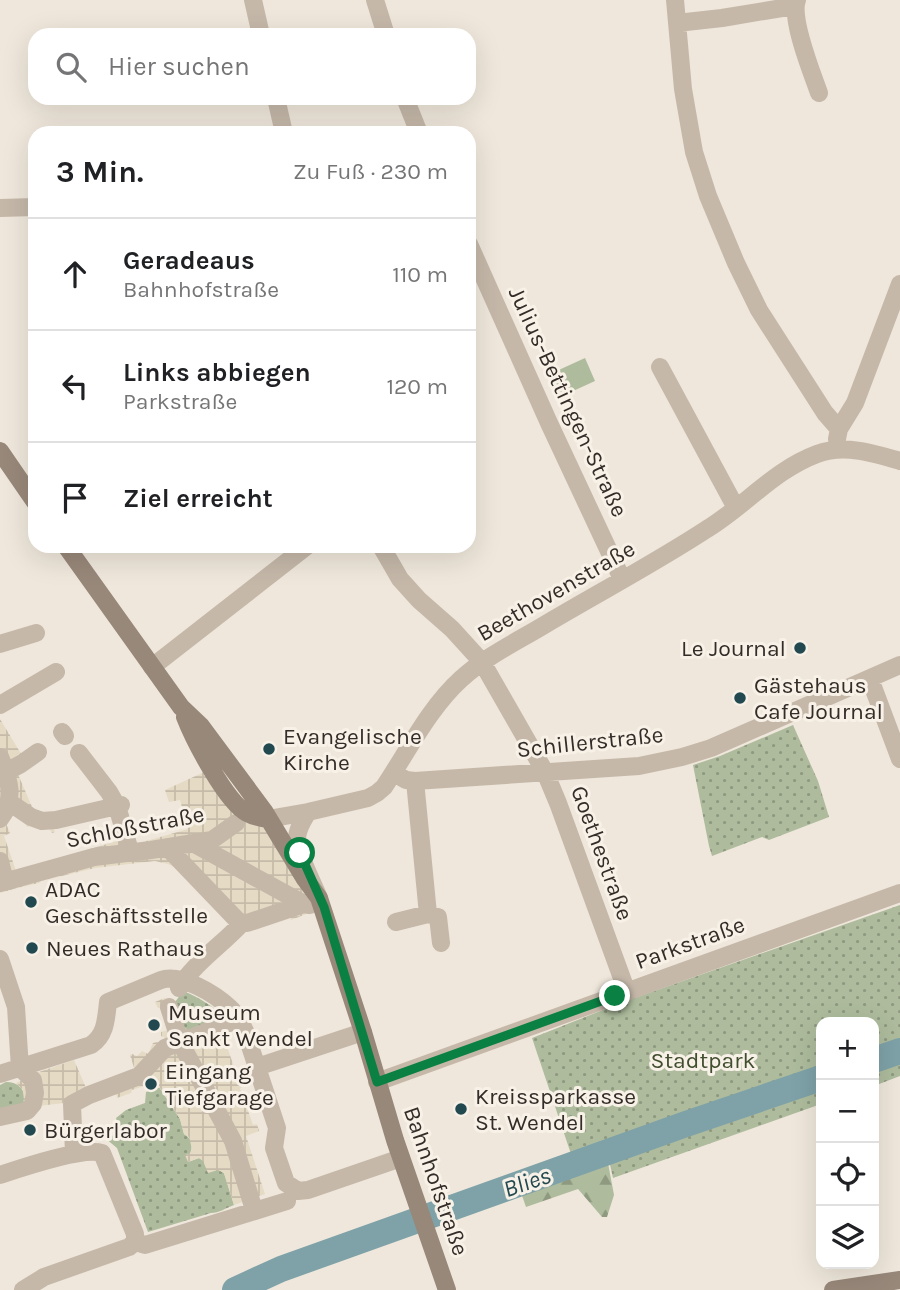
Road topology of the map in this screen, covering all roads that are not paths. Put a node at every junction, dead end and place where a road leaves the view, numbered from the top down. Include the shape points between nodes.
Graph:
1 (253, 0) edge
2 (375, 0) edge
3 (676, 0) edge
4 (796, 3) edge
5 (677, 23) junction
6 (259, 28) edge
7 (384, 28) edge
8 (819, 93) dead end
9 (278, 105) edge
10 (408, 105) edge
11 (282, 126) edge
12 (416, 126) edge
13 (0, 208) edge
14 (28, 208) edge
15 (476, 260) edge
16 (900, 284) edge
17 (660, 367) dead end
18 (839, 429) junction
19 (835, 449) junction
20 (0, 451) edge
21 (900, 461) edge
22 (28, 492) edge
23 (736, 508) junction
24 (71, 553) edge
25 (298, 553) edge
26 (385, 553) edge
27 (622, 579) junction
28 (36, 633) dead end
29 (0, 644) edge
30 (482, 663) junction
31 (900, 665) edge
32 (152, 667) junction
33 (57, 672) dead end
34 (870, 679) junction
35 (0, 705) edge
36 (38, 752) dead end
37 (79, 753) dead end
38 (900, 758) edge
39 (3, 765) edge
40 (394, 772) junction
41 (545, 772) junction
42 (415, 781) junction
43 (9, 802) junction
44 (119, 806) junction
45 (307, 812) junction
46 (0, 819) edge
47 (268, 819) junction
48 (236, 824) dead end
49 (193, 843) junction
50 (167, 847) junction
51 (130, 851) junction
52 (0, 861) edge
53 (3, 882) edge
54 (900, 893) edge
55 (316, 903) junction
56 (428, 914) junction
57 (396, 922) dead end
58 (242, 923) junction
59 (440, 943) dead end
60 (0, 959) edge
61 (181, 985) junction
62 (627, 992) junction
63 (6, 995) edge
64 (169, 1007) dead end
65 (239, 1019) junction
66 (363, 1032) junction
67 (180, 1042) junction
68 (257, 1067) junction
69 (20, 1068) junction
70 (0, 1074) edge
71 (377, 1082) junction
72 (0, 1117) edge
73 (74, 1154) junction
74 (401, 1158) junction
75 (0, 1175) edge
76 (287, 1192) junction
77 (254, 1210) junction
78 (135, 1242) junction
79 (900, 1280) edge
80 (446, 1287) edge
81 (23, 1290) edge
82 (833, 1290) edge

1 - 6 street
2 - 7 street
3 - 5 street
4 - 5 street
4 - 8 street via 798,30
5 - 18 street via 694,152 708,196 759,310
9 - 11 street
10 - 12 street
13 - 14 street
15 - 27 street, Julius-Bettingen-Straße
16 - 18 street via 855,403
17 - 23 street
18 - 19 street
19 - 21 street, Beethovenstraße
19 - 23 street, Beethovenstraße via 777,475
20 - 22 main road
23 - 27 street, Beethovenstraße
24 - 32 main road
25 - 32 street
26 - 30 street, Goethestraße via 400,579
27 - 30 street, Beethovenstraße
28 - 29 street
30 - 40 street, Beethovenstraße via 443,699
30 - 41 street, Goethestraße
31 - 34 street, Schillerstraße
32 - 47 main road via 181,707 208,764 236,804 245,813
33 - 35 street
34 - 38 street
34 - 41 street, Schillerstraße via 682,757 639,766
36 - 39 street via 21,764
37 - 44 street
39 - 43 street
40 - 42 street, Schillerstraße
40 - 45 street, Beethovenstraße via 384,787 368,798
41 - 42 street, Schillerstraße
41 - 62 street, Goethestraße
42 - 56 street
43 - 44 street via 42,821
43 - 46 street
44 - 51 street
45 - 47 street, Beethovenstraße
45 - 55 street, Bahnhofstraße via 297,839
47 - 55 main road, Bahnhofstraße
48 - 49 street, Schloßstraße via 212,840
49 - 50 street, Schloßstraße
49 - 55 street
50 - 51 street, Schloßstraße
50 - 58 street
51 - 53 street, Schloßstraße via 94,857 41,877
52 - 53 street
54 - 62 street, Parkstraße
55 - 58 street
55 - 66 main road, Bahnhofstraße
56 - 57 street
56 - 59 street via 438,917
58 - 61 street
60 - 63 street
61 - 65 street via 201,988
61 - 69 street via 167,978 108,1002 99,1040
62 - 71 street, Parkstraße
63 - 69 street via 16,1007
64 - 67 street
65 - 67 street
65 - 68 street
66 - 68 street
66 - 71 main road, Bahnhofstraße
67 - 73 street via 165,1048 139,1076 72,1104
67 - 77 street via 233,1141
68 - 76 street via 276,1128 274,1148
69 - 70 street
69 - 72 street via 33,1080 33,1104 27,1111
71 - 74 main road, Bahnhofstraße
73 - 75 street
73 - 78 street via 102,1153
74 - 76 street via 308,1190
74 - 80 main road, Bahnhofstraße
76 - 77 street
77 - 78 street via 145,1244
78 - 81 street via 44,1277
79 - 82 main road

